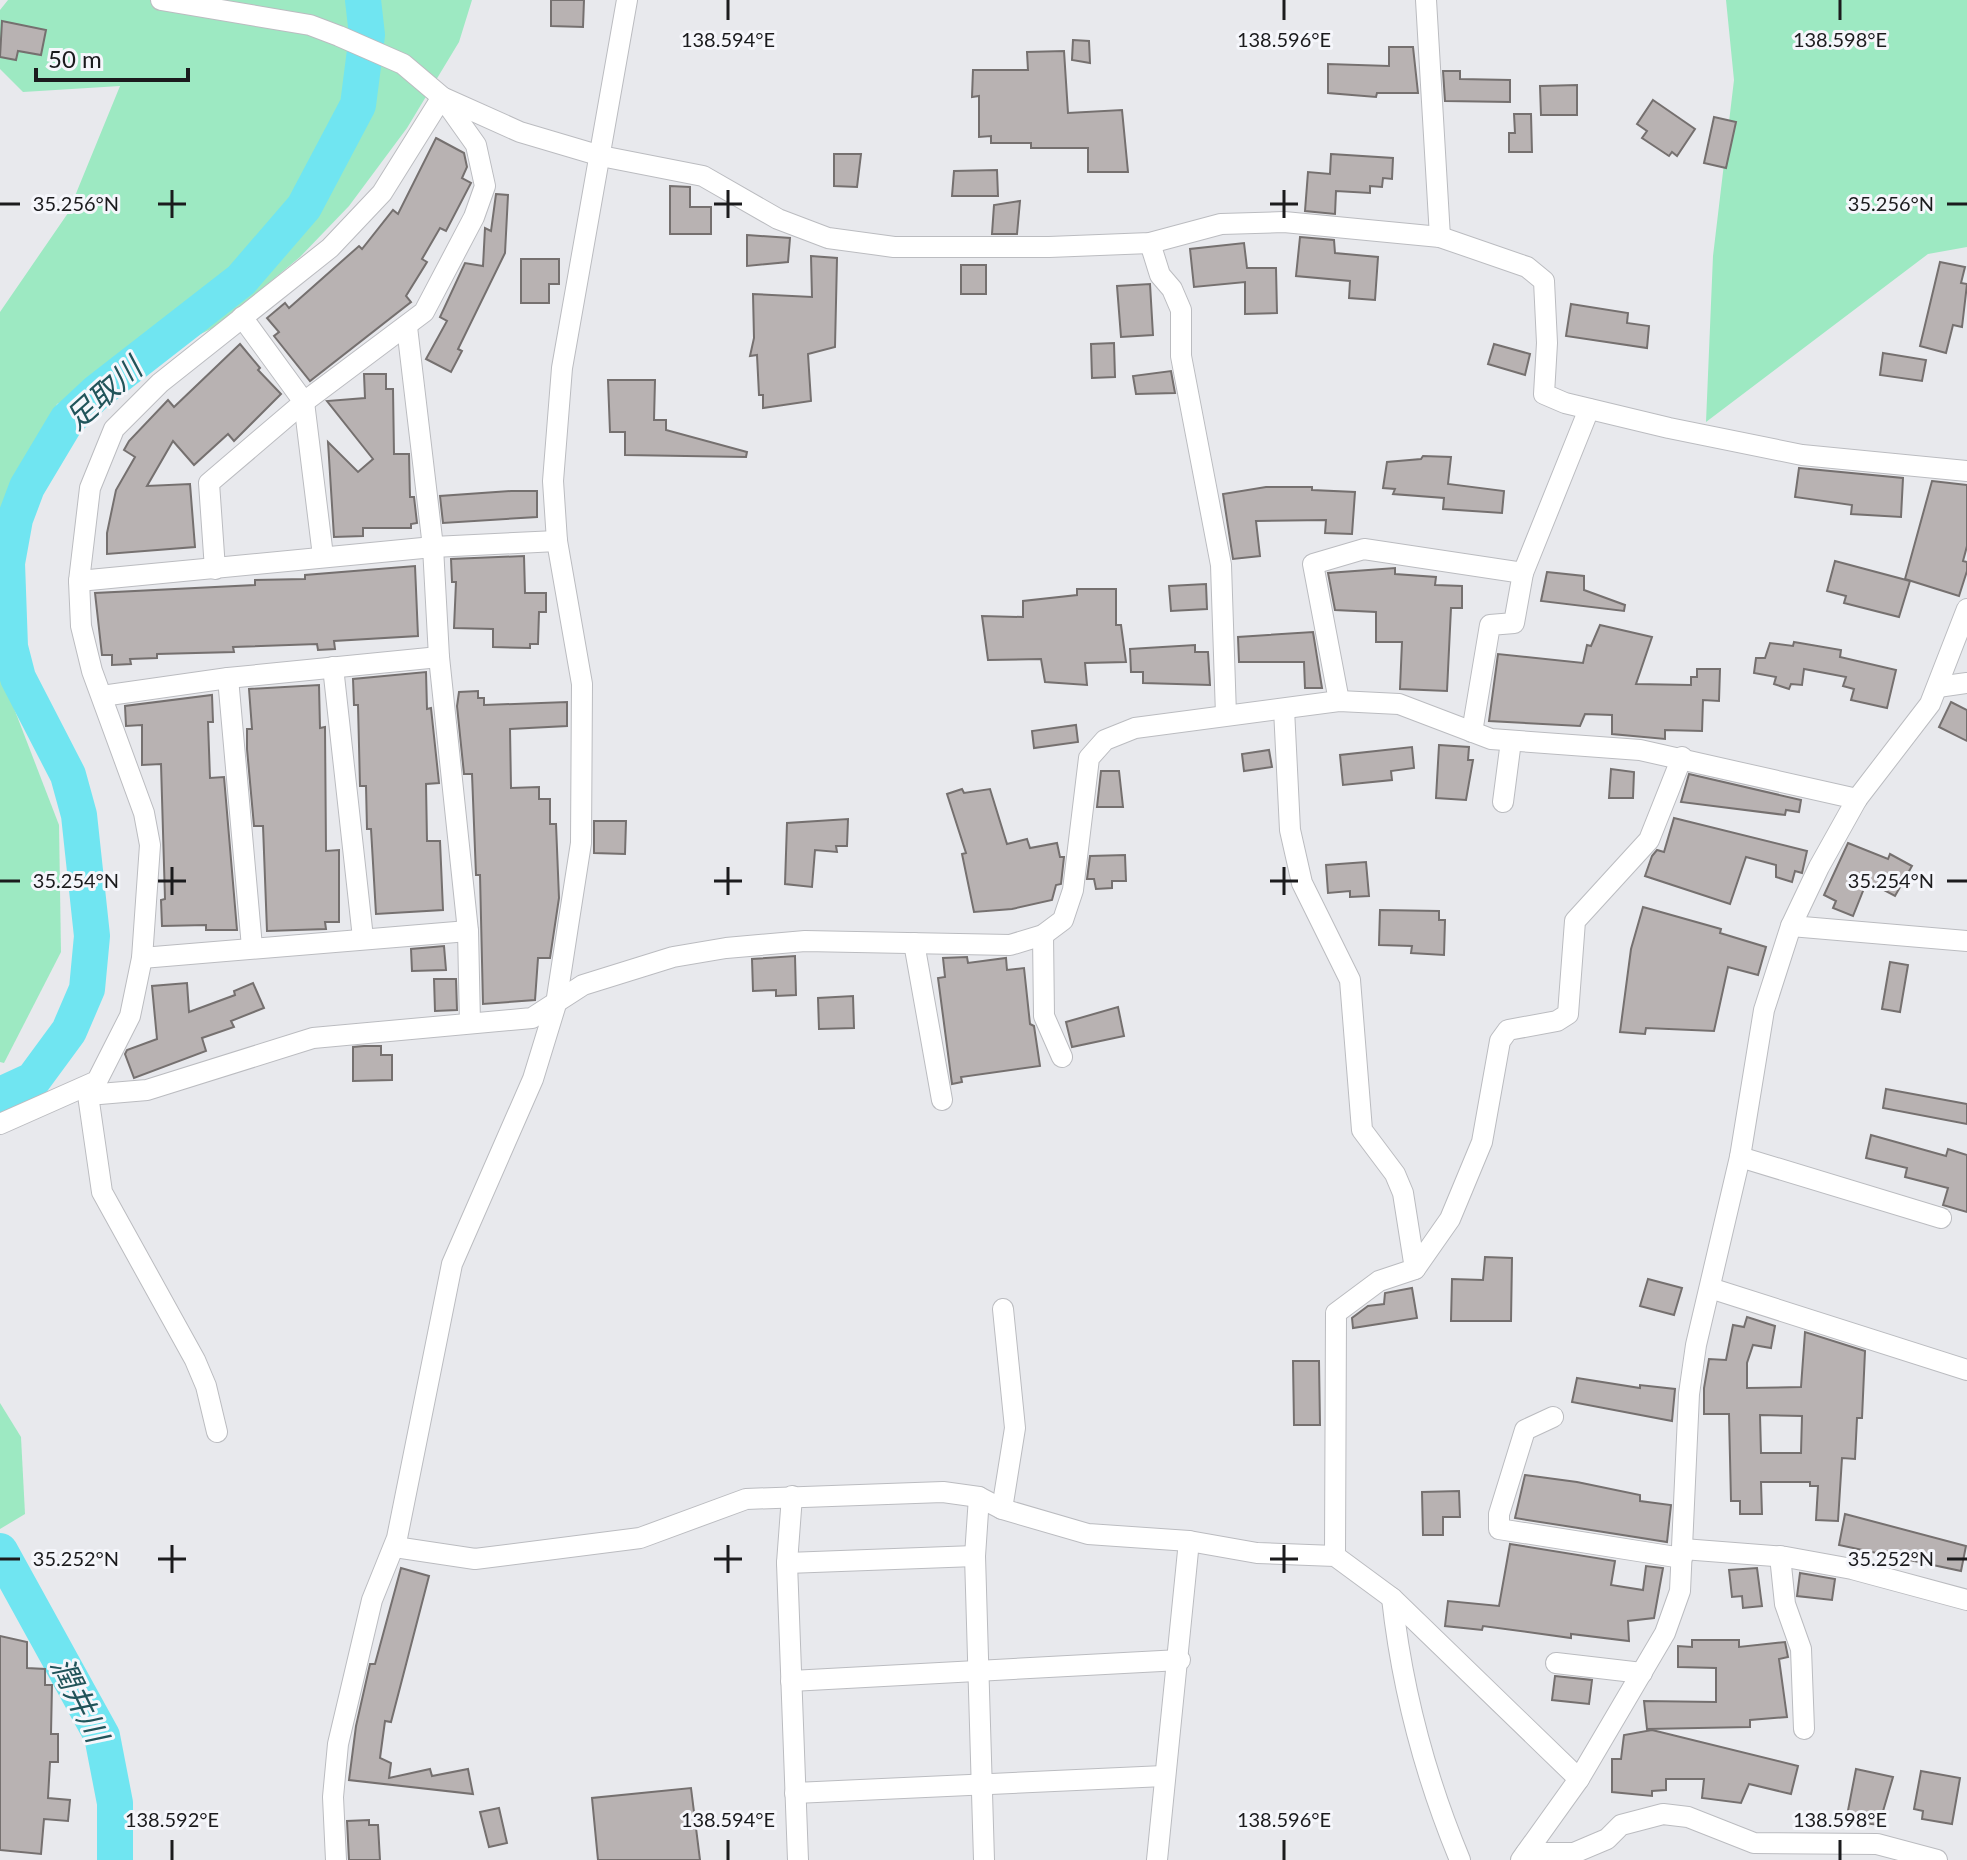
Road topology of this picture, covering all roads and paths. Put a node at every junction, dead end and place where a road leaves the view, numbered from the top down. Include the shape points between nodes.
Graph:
1 (161, 0) edge
2 (627, 0) edge
3 (1426, 0) edge
4 (442, 97) junction
5 (601, 156) junction
6 (1440, 237) junction
7 (1150, 243) junction
8 (242, 317) junction
9 (407, 327) junction
10 (304, 402) junction
11 (1589, 409) junction
12 (1967, 471) edge
13 (557, 541) junction
14 (433, 547) junction
15 (323, 556) junction
16 (215, 569) junction
17 (1523, 573) junction
18 (79, 581) junction
19 (1967, 609) edge
20 (439, 657) junction
21 (333, 667) junction
22 (228, 678) junction
23 (1967, 683) edge
24 (1938, 687) junction
25 (102, 696) junction
26 (1339, 701) junction
27 (1284, 709) junction
28 (1226, 715) junction
29 (1472, 732) junction
30 (1511, 741) junction
31 (1682, 757) junction
32 (1857, 799) junction
33 (1503, 802) dead end
34 (1791, 926) junction
35 (468, 931) junction
36 (1043, 935) junction
37 (363, 938) junction
38 (1967, 941) edge
39 (914, 943) junction
40 (252, 947) junction
41 (142, 958) junction
42 (556, 1004) junction
43 (470, 1023) junction
44 (1062, 1057) dead end
45 (92, 1088) junction
46 (942, 1100) dead end
47 (0, 1124) edge
48 (1740, 1157) junction
49 (1941, 1218) dead end
50 (1415, 1269) junction
51 (1710, 1288) junction
52 (1003, 1309) dead end
53 (1967, 1370) edge
54 (1553, 1417) dead end
55 (217, 1432) dead end
56 (792, 1496) junction
57 (979, 1497) junction
58 (1002, 1509) junction
59 (1189, 1541) junction
60 (395, 1547) junction
61 (1682, 1554) junction
62 (975, 1556) junction
63 (1335, 1556) junction
64 (1780, 1556) junction
65 (787, 1563) junction
66 (1392, 1598) junction
67 (1967, 1600) edge
68 (1180, 1660) junction
69 (1556, 1663) dead end
70 (979, 1672) junction
71 (1642, 1673) junction
72 (791, 1681) junction
73 (1804, 1729) dead end
74 (1164, 1776) junction
75 (1579, 1779) junction
76 (982, 1784) junction
77 (795, 1793) junction
78 (1524, 1856) edge
79 (336, 1860) edge
80 (798, 1860) edge
81 (984, 1860) edge
82 (1157, 1860) edge
83 (1460, 1860) edge
84 (1937, 1860) edge

1 - 4 street via 310,25 403,64
2 - 5 street
3 - 6 street
4 - 5 street via 520,132
4 - 8 street via 382,193 330,248
4 - 9 street via 476,145 485,186 424,312
5 - 7 street via 703,176 778,219 828,238 964,250
5 - 13 street via 562,368 553,481
6 - 7 street via 1284,222 1221,224
6 - 11 street via 1527,267 1544,281 1544,394
7 - 28 street via 1160,275 1181,310 1181,356 1221,565
8 - 10 street
8 - 18 street via 160,383 114,429 90,488
9 - 10 street
9 - 14 street
10 - 15 street
10 - 16 street via 209,483
11 - 12 street via 1802,455
11 - 17 street
13 - 14 street
13 - 42 street via 582,684 581,843
14 - 15 street
14 - 20 street
15 - 16 street
16 - 18 street
17 - 26 street via 1364,549 1313,564
17 - 29 street via 1514,623 1490,625
18 - 25 street via 81,626
19 - 24 street
20 - 21 street
20 - 35 street
21 - 22 street
21 - 37 street
22 - 25 street
22 - 40 street
23 - 24 street
24 - 32 street
25 - 41 street via 144,813 150,845
26 - 27 street
26 - 29 street via 1399,704
27 - 28 street
27 - 50 street via 1290,830 1302,883 1350,980 1358,1115 1362,1130 1403,1193
28 - 36 street via 1135,728 1105,740 1089,758 1073,890 1063,920
29 - 30 street
30 - 31 street
30 - 33 street
31 - 32 street
31 - 50 street via 1649,840 1575,921 1568,1014 1508,1030 1500,1041 1482,1142 1450,1219
32 - 34 street
34 - 38 street
34 - 48 street via 1764,1010
35 - 37 street
35 - 43 street
36 - 39 street via 1010,945
36 - 44 street via 1044,1016
37 - 40 street
39 - 42 street via 805,941 673,957 583,985
39 - 46 street
40 - 41 street
41 - 45 street via 130,1016
42 - 43 street via 532,1018
42 - 60 street via 533,1079 452,1264
43 - 45 street via 313,1038 147,1090
45 - 47 street
45 - 55 street via 102,1192 195,1360
48 - 49 street
48 - 51 street
50 - 63 street via 1379,1281 1336,1313
51 - 53 street
51 - 61 street via 1689,1394
52 - 58 street via 1015,1428
54 - 61 street via 1525,1430 1499,1529
56 - 57 street via 943,1492
56 - 60 street via 746,1499 640,1538 554,1551 475,1559
56 - 65 street
57 - 58 street
57 - 62 street
58 - 59 street via 1088,1534
59 - 63 street via 1257,1553
59 - 68 street
60 - 79 street via 372,1600 338,1744 333,1797
61 - 64 street
61 - 71 street via 1680,1591
62 - 65 street
62 - 70 street
63 - 66 street
64 - 67 street
64 - 73 street via 1785,1604 1801,1649
65 - 72 street
66 - 75 street
66 - 83 street via 1399,1663 1416,1732
68 - 70 street
68 - 74 street
69 - 71 street
70 - 72 street
70 - 76 street
71 - 75 street
72 - 77 street
74 - 76 street
74 - 82 street
75 - 78 street
76 - 77 street
76 - 81 street
77 - 80 street
78 - 84 street via 1574,1853 1607,1839 1621,1825 1663,1814 1688,1817 1754,1843 1877,1844

